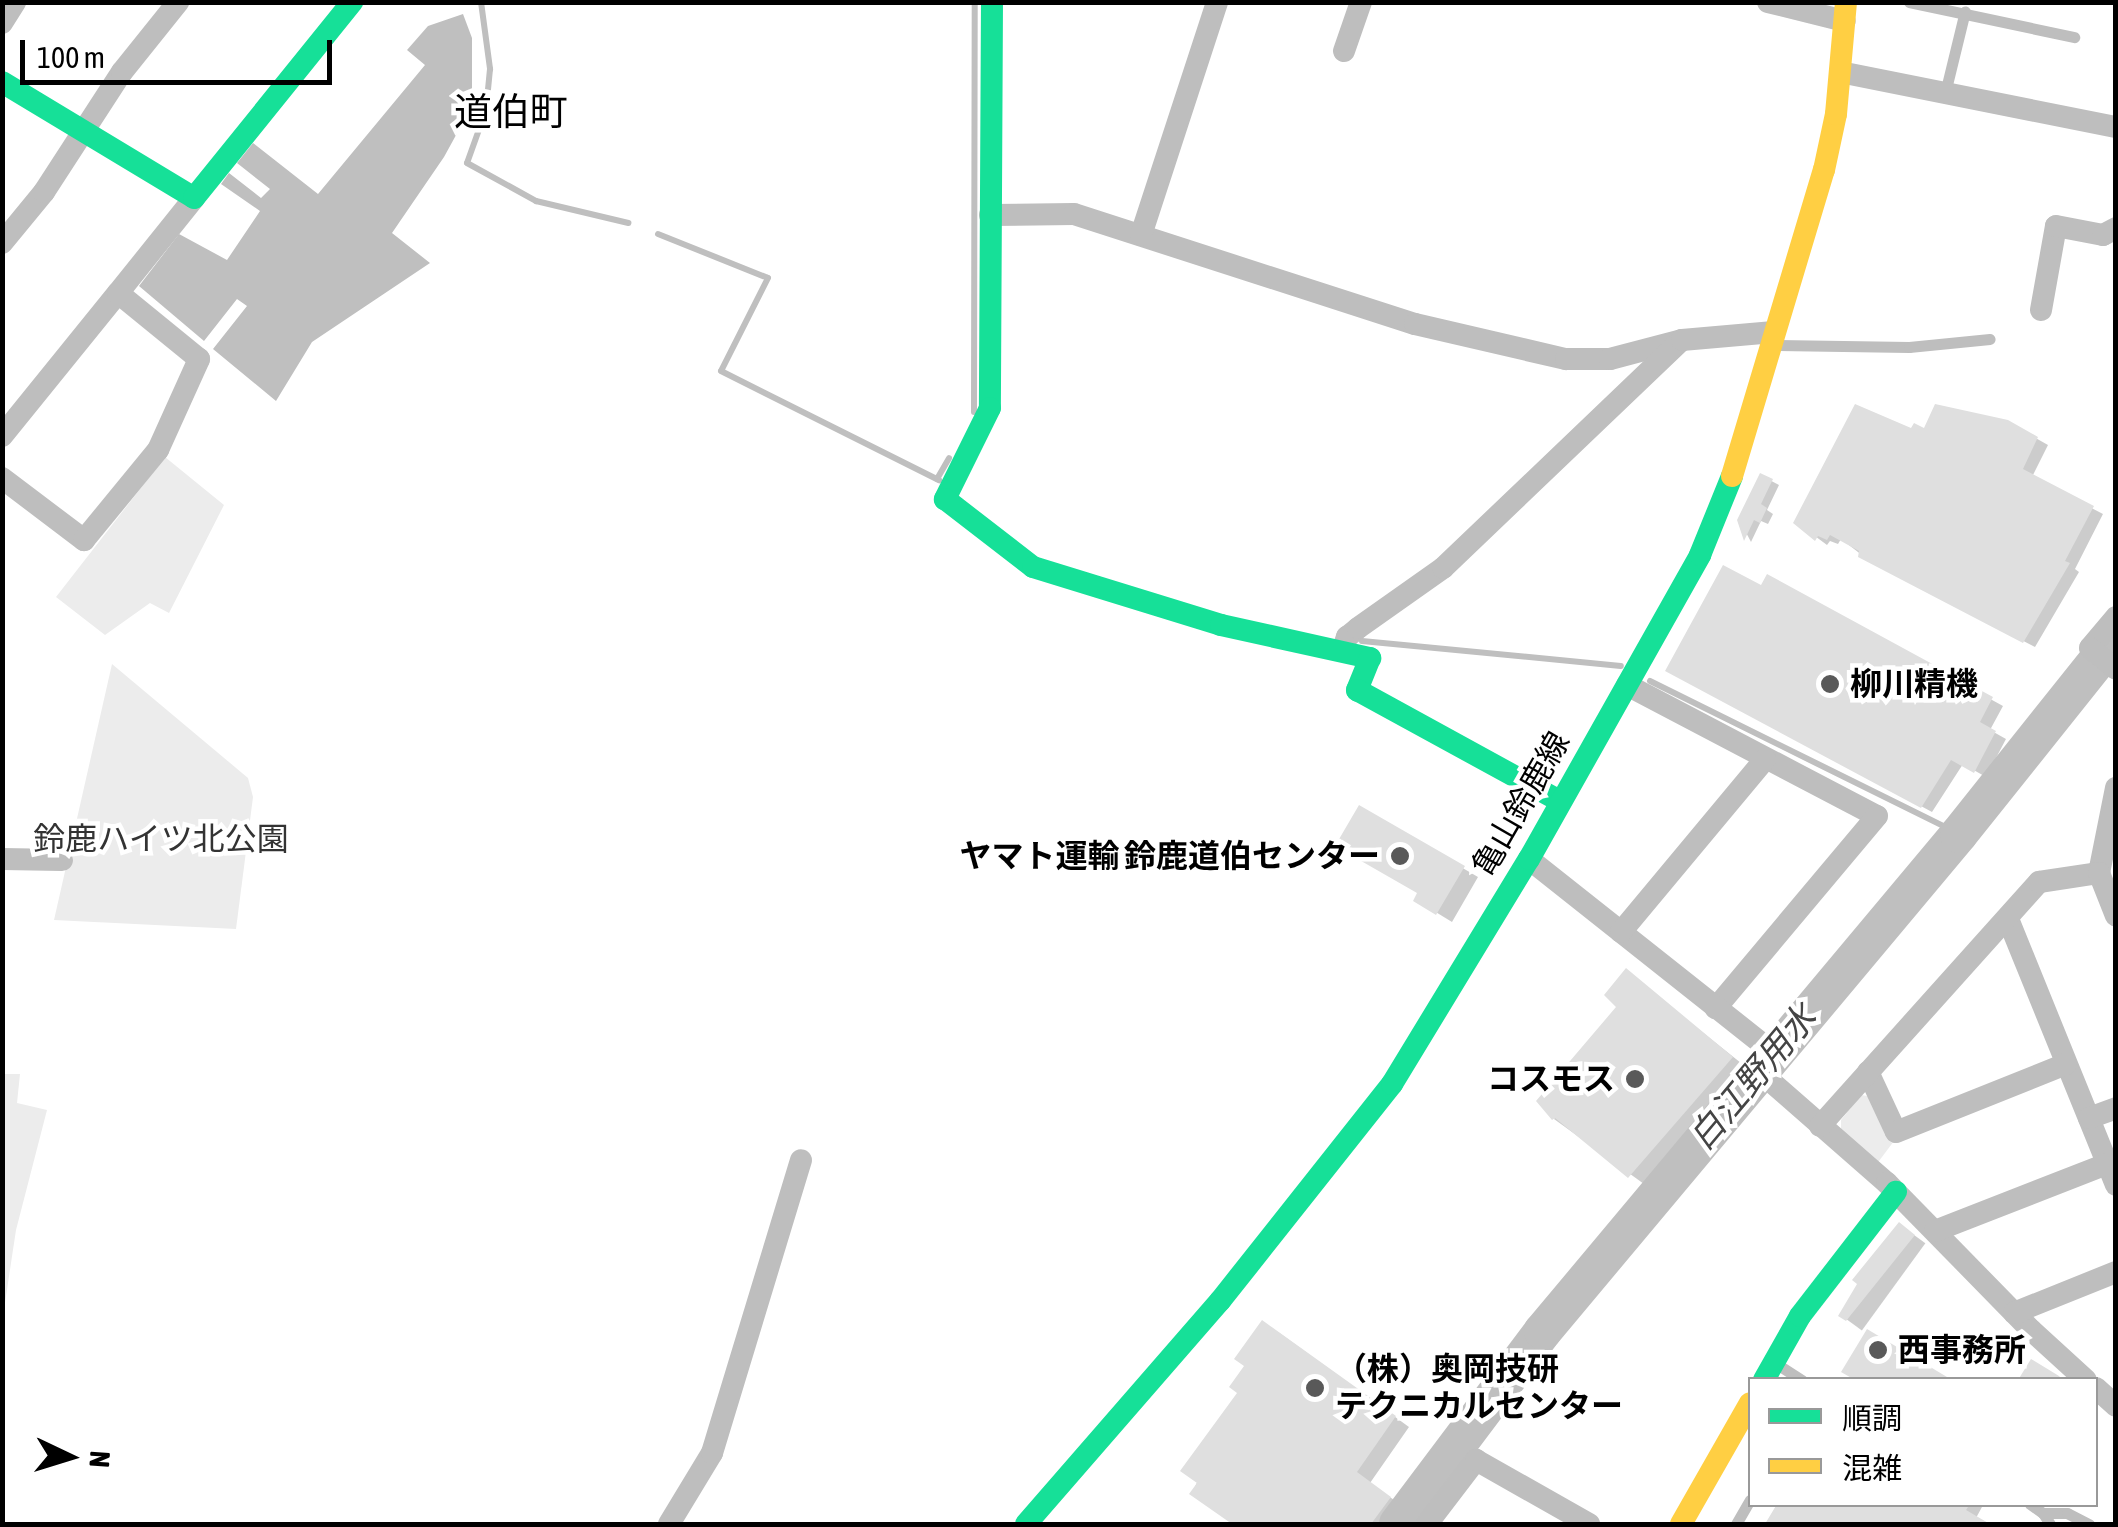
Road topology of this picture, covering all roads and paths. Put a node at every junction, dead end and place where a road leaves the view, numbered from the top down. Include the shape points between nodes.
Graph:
1 (15, 2) edge
2 (178, 2) edge
3 (352, 2) edge
4 (992, 2) edge
5 (1218, 2) edge
6 (1360, 2) edge
7 (1768, 2) edge
8 (1909, 2) edge
9 (1965, 11) junction
10 (1845, 12) edge
11 (2, 24) edge
12 (2074, 38) dead end
13 (1344, 51) dead end
14 (1840, 72) junction
15 (2, 82) edge
16 (1945, 92) junction
17 (2116, 127) edge
18 (84, 132) junction
19 (194, 198) junction
20 (990, 215) junction
21 (2116, 228) edge
22 (1141, 235) junction
23 (2, 243) edge
24 (118, 293) junction
25 (2041, 310) dead end
26 (1990, 338) dead end
27 (1772, 339) junction
28 (1682, 340) junction
29 (2, 436) edge
30 (2, 478) edge
31 (2116, 617) edge
32 (1342, 649) junction
33 (2106, 661) edge
34 (1627, 685) junction
35 (1765, 759) junction
36 (2116, 788) edge
37 (1560, 801) junction
38 (2, 859) edge
39 (1529, 859) junction
40 (62, 860) dead end
41 (2099, 873) junction
42 (2116, 916) edge
43 (2008, 919) junction
44 (1622, 932) junction
45 (1716, 1008) junction
46 (1761, 1043) dead end
47 (2066, 1064) junction
48 (1868, 1072) junction
49 (1768, 1078) dead end
50 (2116, 1108) edge
51 (2089, 1118) junction
52 (1820, 1126) junction
53 (801, 1160) dead end
54 (2111, 1174) edge
55 (1896, 1192) junction
56 (1935, 1231) junction
57 (2116, 1272) edge
58 (2014, 1313) junction
59 (1769, 1371) edge
60 (2083, 1377) edge
61 (1748, 1407) edge
62 (2046, 1519) edge
63 (1040, 1521) edge
64 (669, 1524) edge
65 (1427, 1524) edge
66 (1589, 1524) edge
67 (1681, 1524) edge
68 (2090, 1524) edge

1 - 11 street
2 - 18 street
3 - 19 street
4 - 20 street
5 - 22 street
6 - 13 street
7 - 10 street
8 - 9 lane
9 - 12 lane
9 - 16 lane
10 - 14 street, 亀山鈴鹿線
14 - 16 street
14 - 27 street, 亀山鈴鹿線 via 1824,170
15 - 18 street
16 - 17 street
18 - 19 street
18 - 23 street
19 - 24 street
20 - 22 street via 1074,214
20 - 32 street via 990,408 945,499 1032,568 1237,629
21 - 25 street via 2102,236 2056,226
22 - 28 street via 1415,324 1566,358 1610,359
24 - 29 street
24 - 30 street via 199,358 158,450 84,540
26 - 27 lane via 1909,347
27 - 28 street
27 - 34 street, 亀山鈴鹿線 via 1738,462 1700,555
28 - 32 street via 1443,568 1358,628
31 - 33 street via 2090,648
32 - 37 street via 1370,658 1357,690
34 - 35 street
34 - 37 street, 亀山鈴鹿線
35 - 44 street
35 - 45 street via 1877,816
36 - 41 street
37 - 39 street, 亀山鈴鹿線
38 - 40 street
39 - 44 street
39 - 63 street, 亀山鈴鹿線 via 1392,1084
41 - 42 street
41 - 43 street via 2039,882
43 - 47 street
43 - 48 street
44 - 45 street
45 - 46 street
47 - 48 street via 1896,1132
47 - 51 street
48 - 52 street
49 - 52 street
50 - 51 street
51 - 54 street
52 - 55 street
53 - 64 street via 712,1453
54 - 56 street
55 - 56 street
55 - 59 street via 1800,1316
56 - 58 street
57 - 58 street
58 - 60 street
61 - 67 street
62 - 68 lane via 2066,1512
65 - 66 street via 1476,1460

